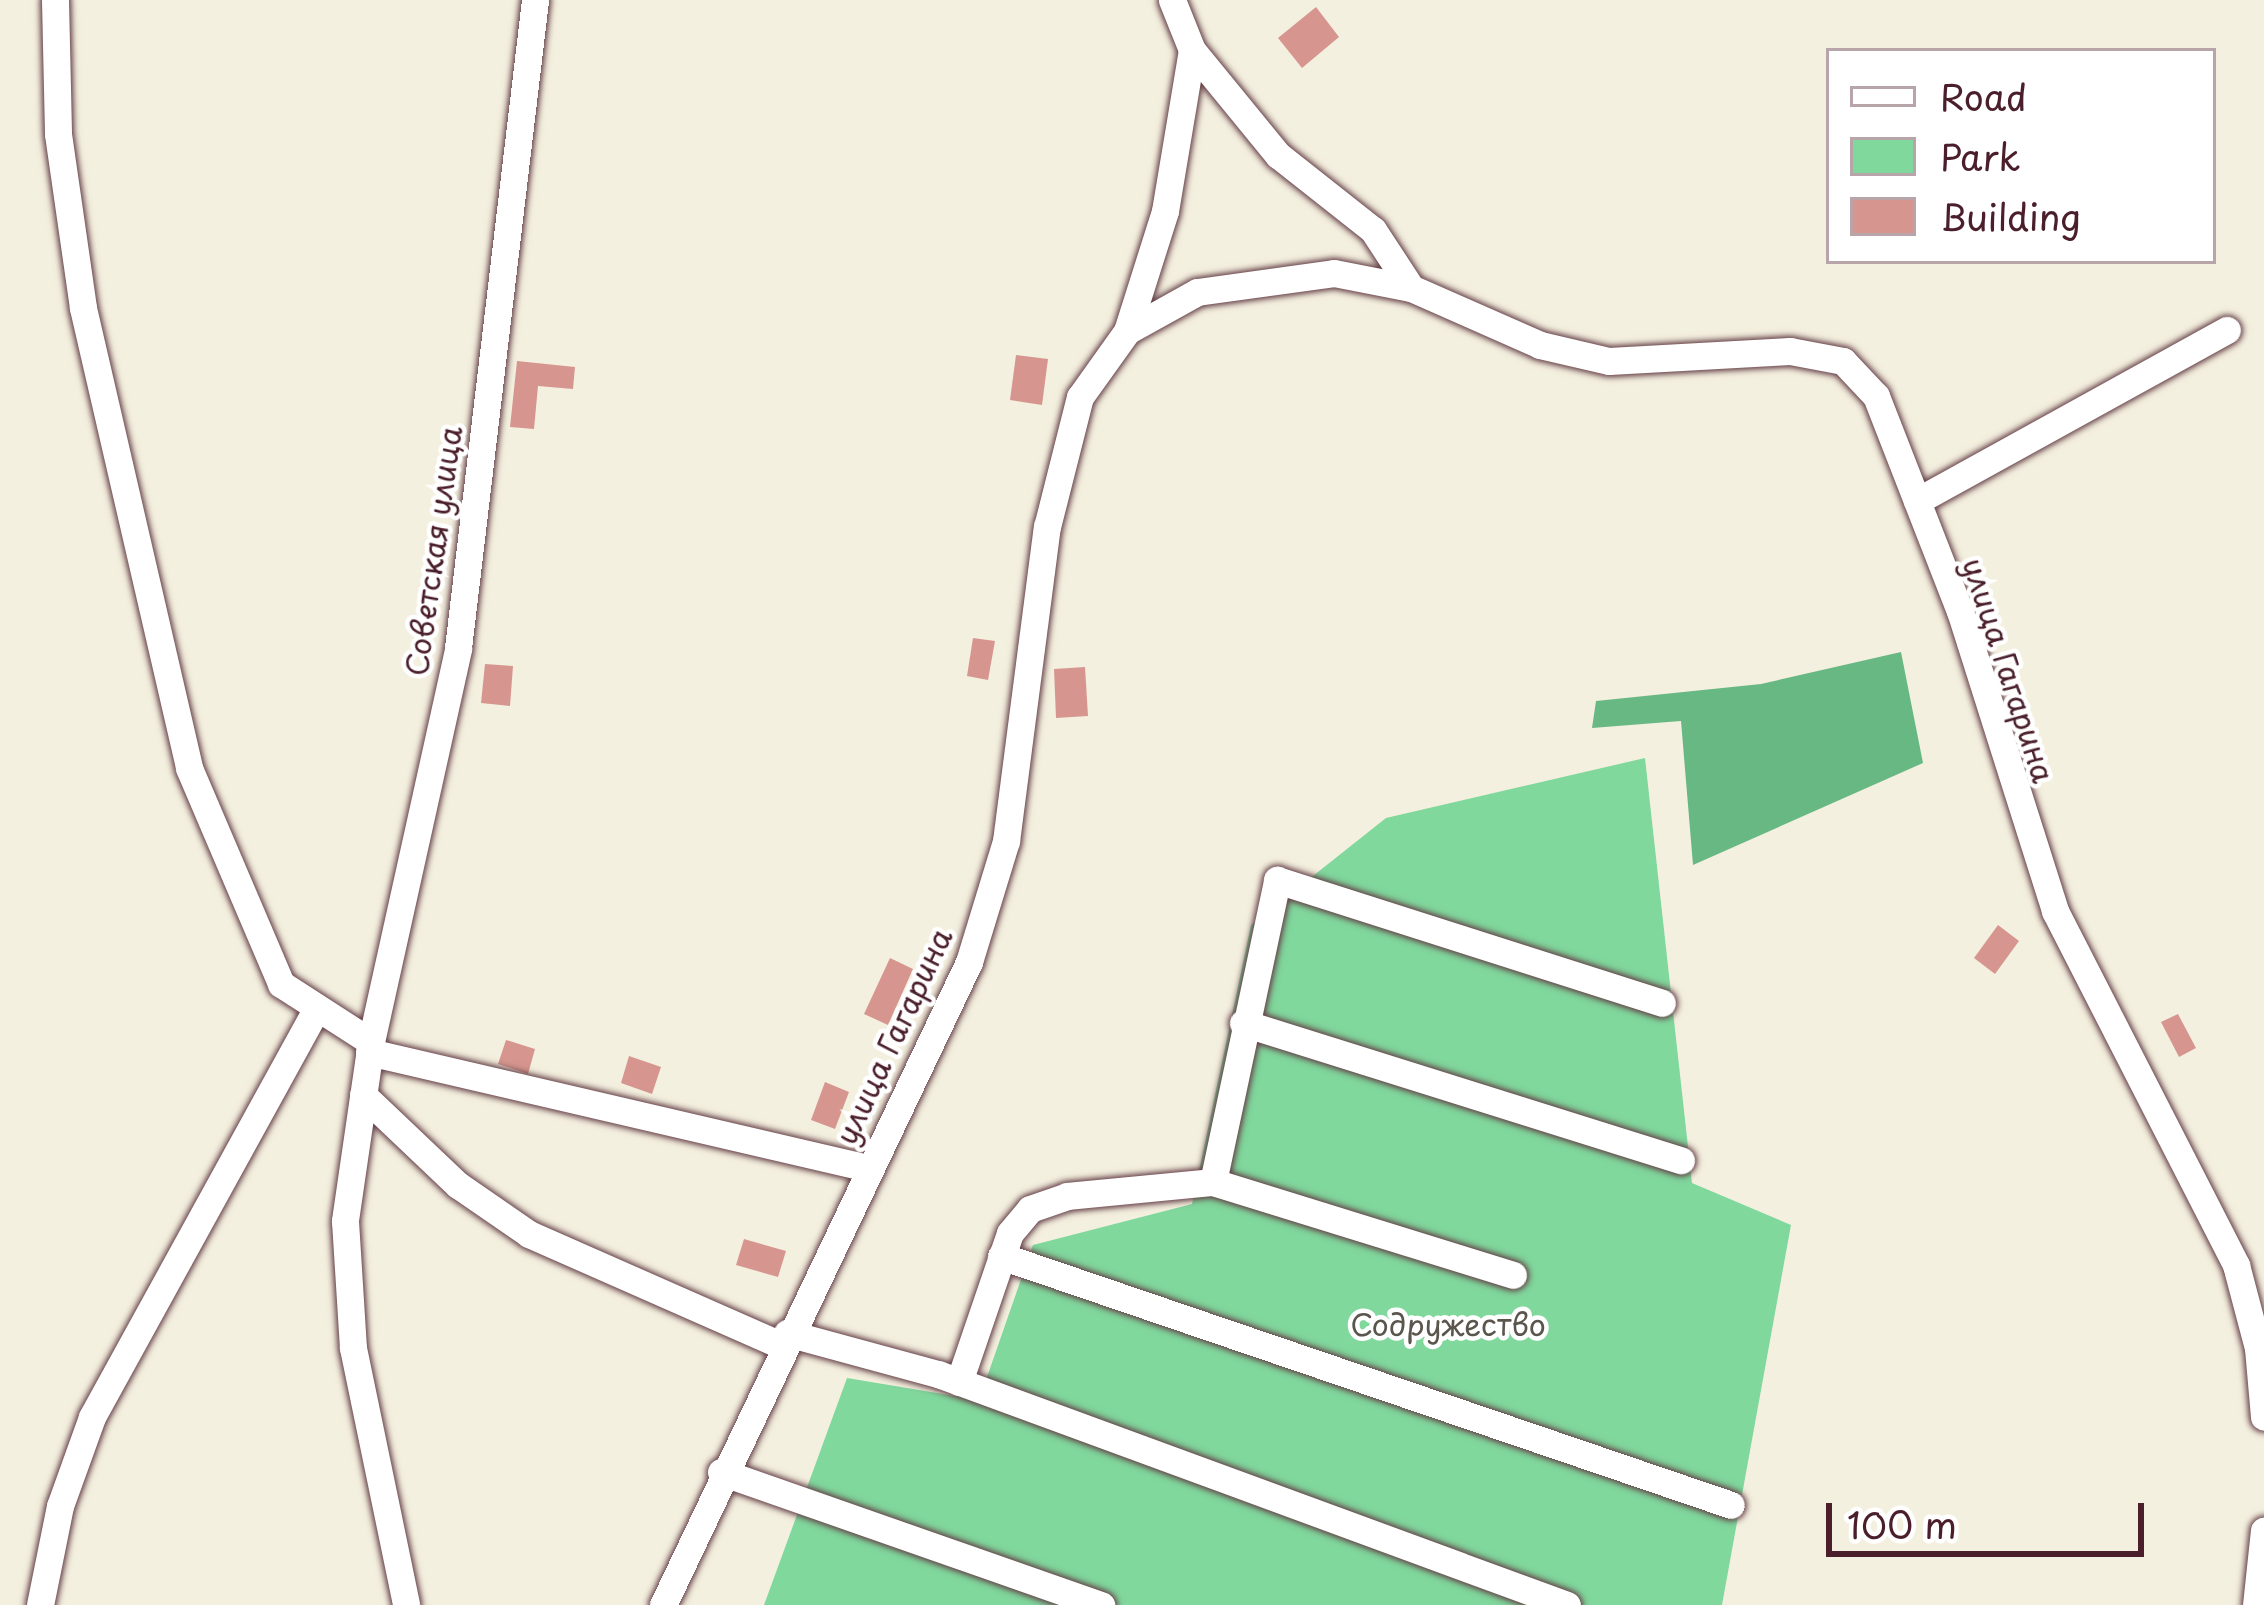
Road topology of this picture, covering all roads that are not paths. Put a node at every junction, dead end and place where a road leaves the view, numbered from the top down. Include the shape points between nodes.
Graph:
1 (55, 0) edge
2 (535, 0) edge
3 (1172, 0) edge
4 (1192, 50) junction
5 (1411, 288) junction
6 (2227, 330) dead end
7 (1127, 331) junction
8 (1917, 501) junction
9 (1662, 1003) dead end
10 (315, 1011) junction
11 (1243, 1023) junction
12 (370, 1047) junction
13 (363, 1095) junction
14 (1681, 1160) dead end
15 (868, 1168) junction
16 (1213, 1182) junction
17 (1001, 1256) junction
18 (1513, 1275) dead end
19 (784, 1339) junction
20 (959, 1382) junction
21 (2264, 1417) edge
22 (721, 1472) junction
23 (1731, 1505) dead end
24 (2264, 1531) edge
25 (40, 1605) edge
26 (406, 1605) edge
27 (663, 1605) edge
28 (1101, 1605) edge
29 (1567, 1605) edge
30 (2256, 1605) edge

1 - 10 street via 58,134 82,308 166,684 189,768 281,984
2 - 12 street, Советская улица via 458,648
3 - 4 street
4 - 5 street via 1278,155 1373,230
4 - 7 street, улица Гагарина via 1165,211
5 - 7 street, улица Гагарина via 1334,273 1197,292
5 - 8 street, улица Гагарина via 1540,345 1609,361 1790,351 1843,361 1876,396
6 - 8 street
7 - 15 street, улица Гагарина via 1079,397 1048,527 1006,841 975,942
8 - 21 street, улица Гагарина via 2055,911 2236,1265 2258,1348
9 - 11 street via 1277,880
10 - 12 street
10 - 25 street via 92,1417 60,1506
11 - 14 street
11 - 16 street
12 - 13 street, Советская улица
12 - 15 street
13 - 19 street via 458,1185 529,1234
13 - 26 street, Советская улица via 345,1221 353,1348
15 - 19 street, улица Гагарина
16 - 17 street via 1067,1196 1030,1209
16 - 18 street
17 - 20 street
17 - 23 street
19 - 20 street
19 - 22 street, улица Гагарина
20 - 29 street
22 - 27 street, улица Гагарина
22 - 28 street
24 - 30 street

